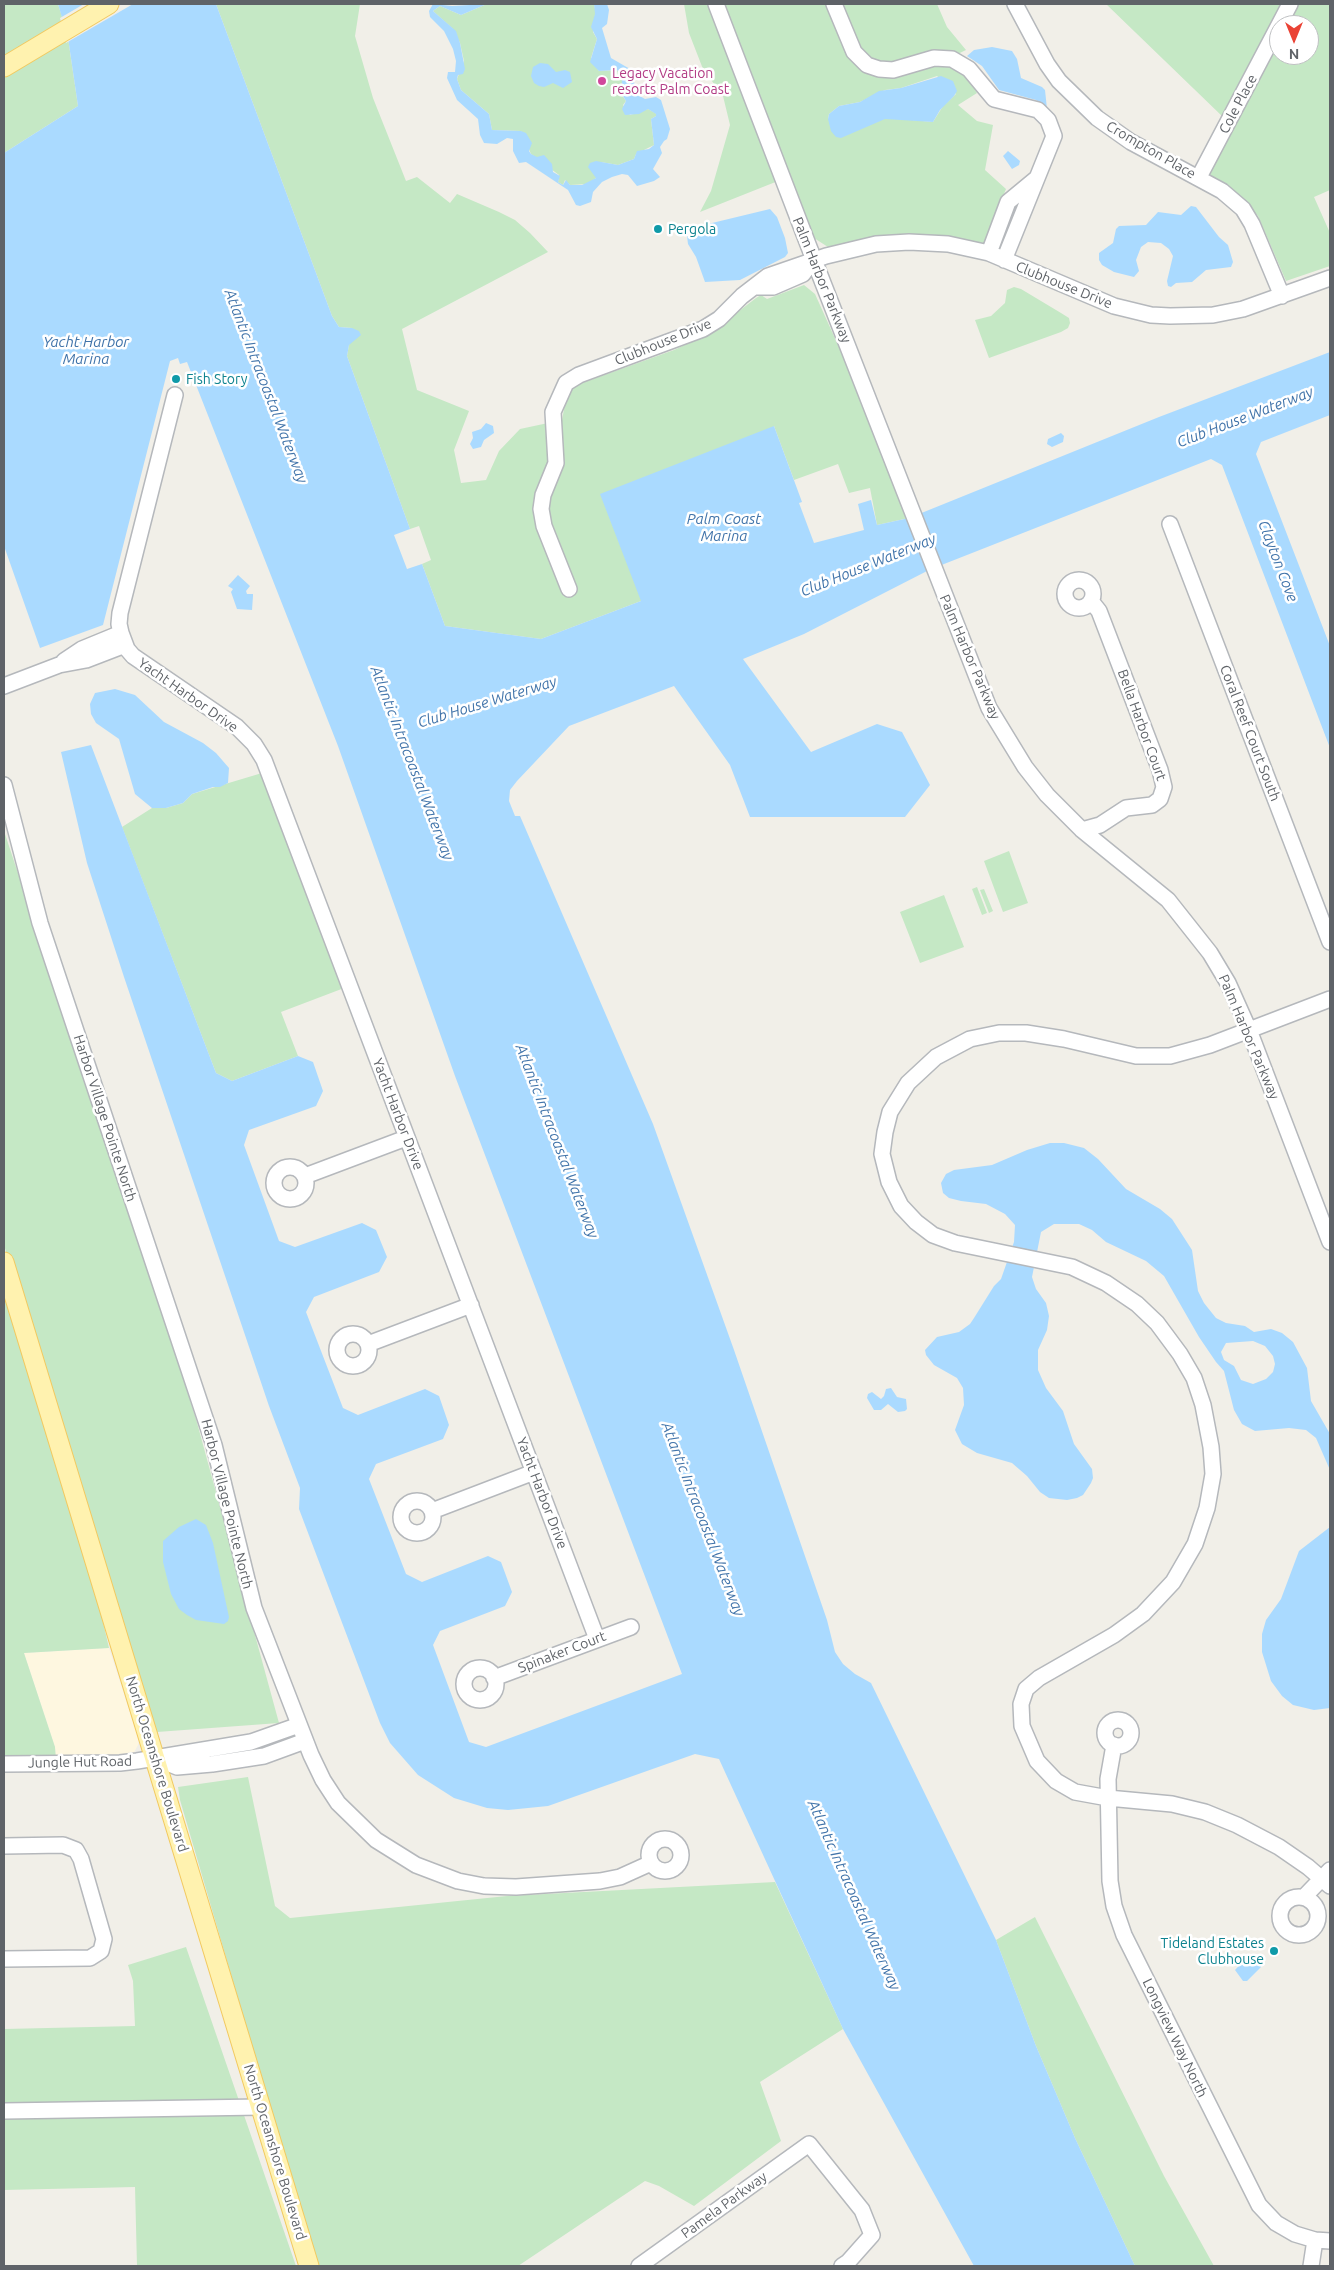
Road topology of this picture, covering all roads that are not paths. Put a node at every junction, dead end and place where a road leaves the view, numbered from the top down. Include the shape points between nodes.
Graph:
1 (109, 4) edge
2 (716, 4) edge
3 (834, 4) edge
4 (1015, 4) edge
5 (1290, 4) edge
6 (4, 67) edge
7 (1039, 177) junction
8 (1199, 177) junction
9 (989, 253) junction
10 (814, 260) junction
11 (1004, 260) junction
12 (1330, 278) edge
13 (1282, 296) junction
14 (175, 395) dead end
15 (1170, 524) dead end
16 (569, 589) dead end
17 (1091, 600) dead end
18 (123, 639) junction
19 (4, 686) edge
20 (4, 784) edge
21 (1082, 830) junction
22 (1330, 942) edge
23 (1330, 999) edge
24 (1249, 1030) junction
25 (406, 1138) junction
26 (305, 1176) dead end
27 (1330, 1242) edge
28 (4, 1262) edge
29 (471, 1305) junction
30 (368, 1344) dead end
31 (534, 1472) junction
32 (432, 1511) dead end
33 (631, 1627) dead end
34 (597, 1639) junction
35 (494, 1678) dead end
36 (299, 1725) junction
37 (305, 1741) junction
38 (1114, 1746) dead end
39 (155, 1758) junction
40 (4, 1764) edge
41 (1108, 1798) junction
42 (4, 1846) edge
43 (651, 1863) dead end
44 (1328, 1878) edge
45 (1330, 1893) edge
46 (1304, 1897) junction
47 (1316, 1907) junction
48 (4, 1959) edge
49 (261, 2107) junction
50 (4, 2111) edge
51 (1315, 2240) junction
52 (1330, 2241) edge
53 (309, 2266) edge
54 (639, 2266) edge
55 (842, 2266) edge
56 (1311, 2266) edge

1 - 6 main road
2 - 10 street, Palm Harbor Parkway
3 - 7 street via 854,52 867,65 893,70 934,58 952,59 969,69 994,99 1032,108 1044,115 1054,136
4 - 8 street, Crompton Place via 1047,64 1083,106 1113,131
5 - 8 street, Cole Place
7 - 9 street via 1008,202
7 - 11 street
8 - 13 street, Crompton Place via 1230,197 1247,215
9 - 10 street, Clubhouse Drive via 948,244 898,242 855,248
9 - 11 street, Clubhouse Drive
10 - 16 street, Clubhouse Drive via 768,276 719,319 703,328 579,375 566,383 553,412 556,458 541,509 544,526
10 - 21 street, Palm Harbor Parkway via 996,721 1036,782
11 - 13 street, Clubhouse Drive via 1094,298 1132,311 1160,316 1228,312
12 - 13 street, Clubhouse Drive
14 - 18 street via 120,613
15 - 22 street, Coral Reef Court South
17 - 21 street, Bella Harbor Court via 1100,611 1164,787 1160,799 1152,805 1126,808 1100,825
18 - 19 street via 82,649 59,665
18 - 25 street, Yacht Harbor Drive via 135,658 237,728 261,755
20 - 36 street, Harbor Village Pointe North via 40,922 214,1445 254,1608
21 - 24 street, Palm Harbor Parkway via 1176,908 1219,968
23 - 24 street
24 - 27 street, Palm Harbor Parkway
24 - 41 street via 1194,1051 1154,1058 1044,1036 998,1033 963,1042 922,1068 899,1095 886,1125 883,1158 889,1182 910,1217 927,1231 949,1241 1080,1270 1118,1290 1151,1316 1168,1336 1190,1370 1200,1396 1212,1462 1211,1488 1204,1520 1190,1554 1173,1582 1134,1621 1039,1678 1029,1686 1022,1699 1023,1731 1041,1766 1069,1789
25 - 26 street
25 - 29 street, Yacht Harbor Drive
28 - 39 main road, North Oceanshore Boulevard
29 - 30 street
29 - 31 street, Yacht Harbor Drive
31 - 32 street
31 - 34 street, Yacht Harbor Drive
33 - 34 street, Spinaker Court
34 - 35 street, Spinaker Court
36 - 37 street, Harbor Village Pointe North
36 - 39 street, Jungle Hut Road via 251,1742
37 - 39 street via 262,1756 212,1764 177,1767
37 - 43 street, Harbor Village Pointe North via 323,1780 357,1823 394,1853 444,1877 484,1886 526,1887 612,1880
38 - 41 street, Longview Way North via 1108,1773
39 - 40 street, Jungle Hut Road via 120,1763
39 - 49 main road, North Oceanshore Boulevard
41 - 44 street via 1172,1804 1220,1817 1266,1839
41 - 51 street, Longview Way North via 1110,1888 1128,1944 1254,2198 1276,2222 1296,2234
42 - 48 street via 63,1845 74,1848 81,1859 104,1942 101,1951 85,1959
44 - 46 street
45 - 47 street
46 - 47 street
46 - 47 street via 1292,1898 1282,1906 1280,1917 1285,1928 1296,1934 1308,1932 1317,1921
49 - 50 street
49 - 53 main road, North Oceanshore Boulevard
51 - 52 street, Longview Way North
51 - 56 street
54 - 55 street, Pamela Parkway via 809,2144 862,2210 872,2235

